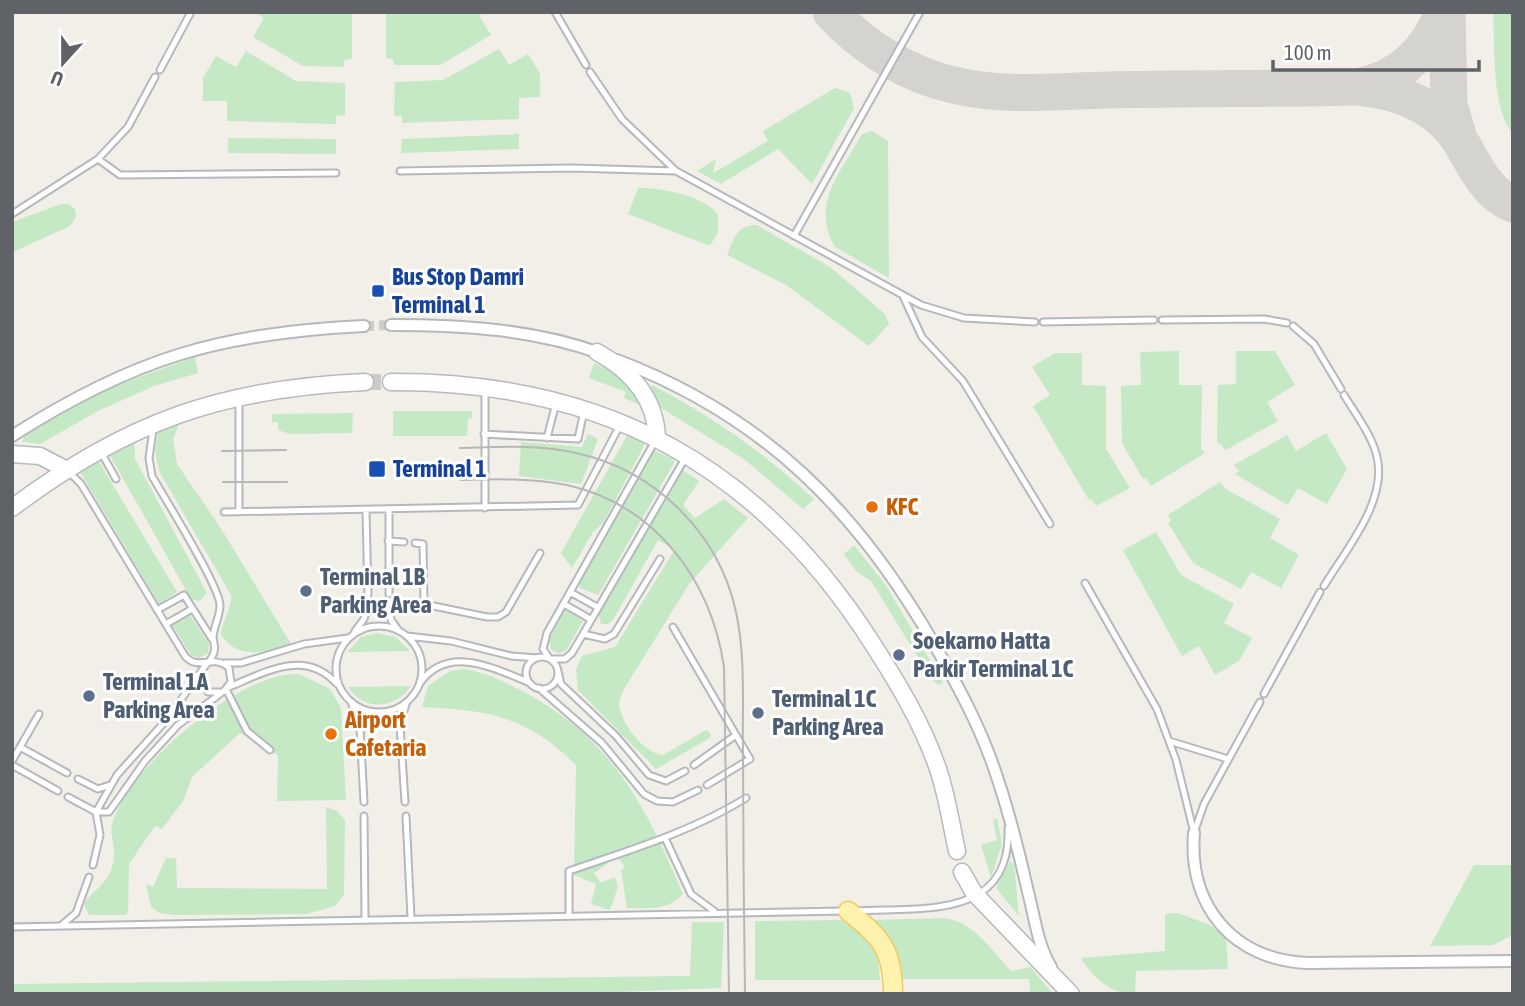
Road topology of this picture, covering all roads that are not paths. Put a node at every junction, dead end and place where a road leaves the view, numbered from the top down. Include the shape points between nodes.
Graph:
1 (191, 12) edge
2 (555, 12) edge
3 (920, 12) edge
4 (586, 65) dead end
5 (159, 71) dead end
6 (590, 72) dead end
7 (155, 77) dead end
8 (98, 159) junction
9 (400, 171) dead end
10 (676, 171) junction
11 (336, 173) dead end
12 (12, 214) edge
13 (794, 236) junction
14 (903, 296) junction
15 (1154, 320) dead end
16 (1162, 320) dead end
17 (391, 325) tunnel mouth
18 (364, 326) tunnel mouth
19 (597, 352) junction
20 (365, 382) tunnel mouth
21 (391, 382) tunnel mouth
22 (485, 386) junction
23 (1341, 389) dead end
24 (1345, 395) dead end
25 (239, 396) junction
26 (556, 400) junction
27 (585, 408) junction
28 (158, 421) junction
29 (622, 422) junction
30 (484, 434) junction
31 (12, 436) edge
32 (547, 438) junction
33 (657, 439) junction
34 (99, 449) junction
35 (12, 454) edge
36 (694, 460) junction
37 (67, 470) junction
38 (116, 479) dead end
39 (12, 508) edge
40 (485, 508) junction
41 (389, 511) junction
42 (224, 512) dead end
43 (239, 512) junction
44 (366, 512) junction
45 (1050, 524) dead end
46 (388, 541) junction
47 (404, 542) dead end
48 (415, 543) dead end
49 (540, 553) dead end
50 (660, 559) dead end
51 (1085, 583) dead end
52 (570, 592) junction
53 (389, 594) dead end
54 (368, 595) dead end
55 (564, 604) junction
56 (389, 605) dead end
57 (368, 606) dead end
58 (597, 607) junction
59 (192, 608) junction
60 (157, 610) junction
61 (590, 619) junction
62 (166, 624) junction
63 (673, 627) dead end
64 (583, 634) junction
65 (404, 635) junction
66 (351, 636) junction
67 (212, 639) junction
68 (538, 657) junction
69 (550, 659) junction
70 (208, 662) junction
71 (222, 662) junction
72 (201, 669) junction
73 (558, 671) junction
74 (530, 683) junction
75 (417, 687) junction
76 (539, 688) junction
77 (226, 689) junction
78 (341, 689) junction
79 (1264, 694) dead end
80 (410, 699) junction
81 (349, 700) junction
82 (1260, 702) dead end
83 (39, 714) dead end
84 (736, 735) junction
85 (1170, 741) junction
86 (20, 747) junction
87 (270, 750) dead end
88 (1228, 760) junction
89 (12, 763) edge
90 (694, 765) dead end
91 (685, 771) dead end
92 (68, 773) dead end
93 (78, 779) dead end
94 (112, 784) junction
95 (707, 785) dead end
96 (698, 790) dead end
97 (58, 791) dead end
98 (68, 797) dead end
99 (746, 798) dead end
100 (364, 802) dead end
101 (405, 802) dead end
102 (1007, 810) junction
103 (96, 812) junction
104 (364, 816) dead end
105 (406, 816) dead end
106 (1194, 833) junction
107 (666, 838) junction
108 (957, 851) dead end
109 (93, 865) dead end
110 (962, 872) dead end
111 (89, 877) dead end
112 (978, 897) junction
113 (848, 911) junction
114 (721, 913) junction
115 (569, 915) junction
116 (365, 918) junction
117 (411, 918) junction
118 (57, 926) junction
119 (12, 927) edge
120 (1513, 959) edge
121 (1066, 988) edge
122 (893, 994) edge

1 - 5 lane
2 - 4 lane
3 - 13 lane
6 - 10 lane via 622,119
7 - 8 lane via 128,127
8 - 11 lane via 120,175
8 - 12 lane
9 - 10 lane
10 - 13 lane
13 - 14 lane
14 - 15 lane via 964,318
14 - 45 lane via 922,337 963,381
16 - 23 lane via 1264,318 1290,325 1314,344
17 - 19 street via 520,334
18 - 31 street via 234,339 148,363 80,394
19 - 33 street via 637,382 649,403
19 - 102 street via 697,395 758,434 810,477 896,580 961,692
20 - 25 street
21 - 22 street
22 - 26 street
22 - 30 lane
24 - 79 lane via 1373,445 1378,479 1373,501
25 - 28 street
25 - 43 lane
26 - 27 street
26 - 32 lane
27 - 29 street
27 - 32 lane via 578,439
28 - 34 street
28 - 67 lane via 151,434 149,468 216,591 220,606
29 - 33 street
29 - 40 lane via 578,505
30 - 32 lane
30 - 40 lane
33 - 36 street
33 - 52 lane
34 - 37 street
34 - 38 lane
35 - 37 street via 40,456
36 - 58 lane via 679,463
36 - 108 street via 792,538 861,625 910,706 930,750
37 - 39 street
37 - 60 lane via 81,484
40 - 41 lane
41 - 44 lane
41 - 46 lane
42 - 43 lane
43 - 44 lane
44 - 54 lane
46 - 47 lane
46 - 53 lane
48 - 49 lane via 423,544 424,604 487,617 506,612
50 - 64 lane via 614,635 605,639
51 - 85 lane via 1157,709
52 - 55 lane
52 - 58 lane
55 - 61 lane
55 - 69 lane via 544,639 543,649
56 - 65 lane via 391,620
57 - 66 lane via 362,624
58 - 61 lane
59 - 60 lane via 184,595
59 - 62 lane
59 - 67 lane
60 - 62 lane
61 - 64 lane
62 - 70 lane via 190,662
63 - 84 lane
64 - 69 lane via 569,657
65 - 66 lane via 377,626
65 - 68 lane
65 - 75 lane via 420,659
66 - 71 lane via 241,663
66 - 78 lane via 337,661
67 - 70 lane via 215,651
68 - 69 lane
68 - 74 lane via 527,668
69 - 73 lane
70 - 71 lane
70 - 72 lane
71 - 77 lane via 231,673
72 - 77 lane via 203,688 212,693
72 - 94 lane via 169,717 132,755
73 - 76 lane via 553,684
73 - 91 lane via 561,684 649,775 666,781
74 - 75 lane via 456,660 436,666
74 - 76 lane
75 - 80 lane
76 - 96 lane via 602,743 644,794 673,802
77 - 78 lane via 288,664 302,663 324,671
77 - 87 lane via 247,731
77 - 103 lane via 178,725 135,774 113,810
78 - 81 lane
80 - 81 lane via 380,712
80 - 101 lane via 400,725
81 - 100 lane via 359,720
82 - 88 lane
83 - 86 lane
84 - 90 lane
84 - 95 lane via 750,759
85 - 88 lane
85 - 106 lane
86 - 89 lane
86 - 92 lane
88 - 106 lane
89 - 97 lane
93 - 94 lane via 97,789
94 - 103 lane
98 - 103 lane
99 - 107 lane via 715,818
102 - 112 lane via 1007,857 995,880
102 - 121 street via 1034,925 1047,959
103 - 109 lane via 100,835
104 - 116 lane
105 - 117 lane
106 - 120 street via 1196,871 1206,902 1234,937 1263,955 1308,963
107 - 114 lane via 691,894
107 - 115 lane via 569,871
110 - 112 street
111 - 118 lane via 73,918
112 - 113 lane via 950,906
112 - 121 street
113 - 114 lane
113 - 122 main road via 880,939 893,974
114 - 115 lane
115 - 117 lane
116 - 117 lane
116 - 118 lane
118 - 119 lane

